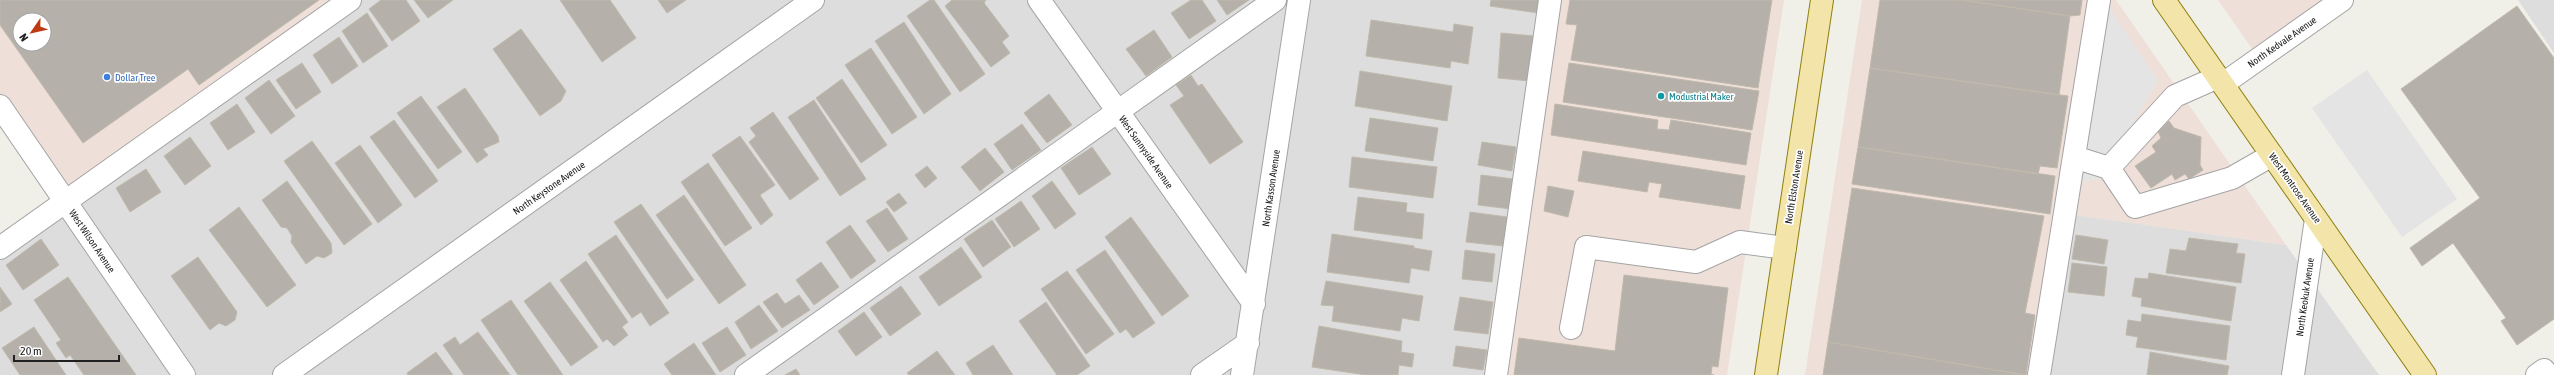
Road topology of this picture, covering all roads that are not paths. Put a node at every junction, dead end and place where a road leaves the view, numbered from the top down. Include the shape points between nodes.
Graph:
1 (350, 0) edge
2 (813, 0) edge
3 (1039, 0) edge
4 (1275, 0) edge
5 (1299, 0) edge
6 (1550, 0) edge
7 (1822, 0) edge
8 (2099, 0) edge
9 (2164, 0) edge
10 (2342, 0) edge
11 (2220, 80) junction
12 (0, 106) edge
13 (1118, 112) junction
14 (2272, 155) junction
15 (2074, 157) junction
16 (2109, 168) junction
17 (65, 202) junction
18 (2316, 219) junction
19 (0, 248) edge
20 (1785, 248) junction
21 (1254, 304) junction
22 (1571, 328) dead end
23 (1248, 343) junction
24 (184, 375) edge
25 (284, 375) edge
26 (746, 375) edge
27 (1202, 375) edge
28 (1242, 375) edge
29 (1496, 375) edge
30 (1766, 375) edge
31 (2039, 375) edge
32 (2293, 375) edge
33 (2426, 375) edge
34 (2537, 375) edge
35 (2548, 375) edge

1 - 17 street
2 - 25 street, North Keystone Avenue
3 - 13 street, West Sunnyside Avenue
4 - 13 street
5 - 21 street, North Kasson Avenue
6 - 29 street
7 - 20 main road, North Elston Avenue
8 - 15 street
9 - 11 main road, West Montrose Avenue
10 - 11 street, North Kedvale Avenue
11 - 14 main road, West Montrose Avenue
11 - 16 street, North Kedvale Avenue via 2175,96
12 - 17 street, West Wilson Avenue
13 - 21 street, West Sunnyside Avenue
13 - 26 street
14 - 16 street via 2232,178 2135,207
14 - 18 main road, West Montrose Avenue
15 - 16 street
15 - 31 street
17 - 19 street
17 - 24 street, West Wilson Avenue
18 - 32 street, North Keokuk Avenue
18 - 33 main road, West Montrose Avenue
20 - 22 street via 1740,242 1696,262 1586,247
20 - 30 main road, North Elston Avenue
21 - 23 street, North Kasson Avenue
23 - 27 street
23 - 28 street, North Kasson Avenue
34 - 35 street via 2544,370

